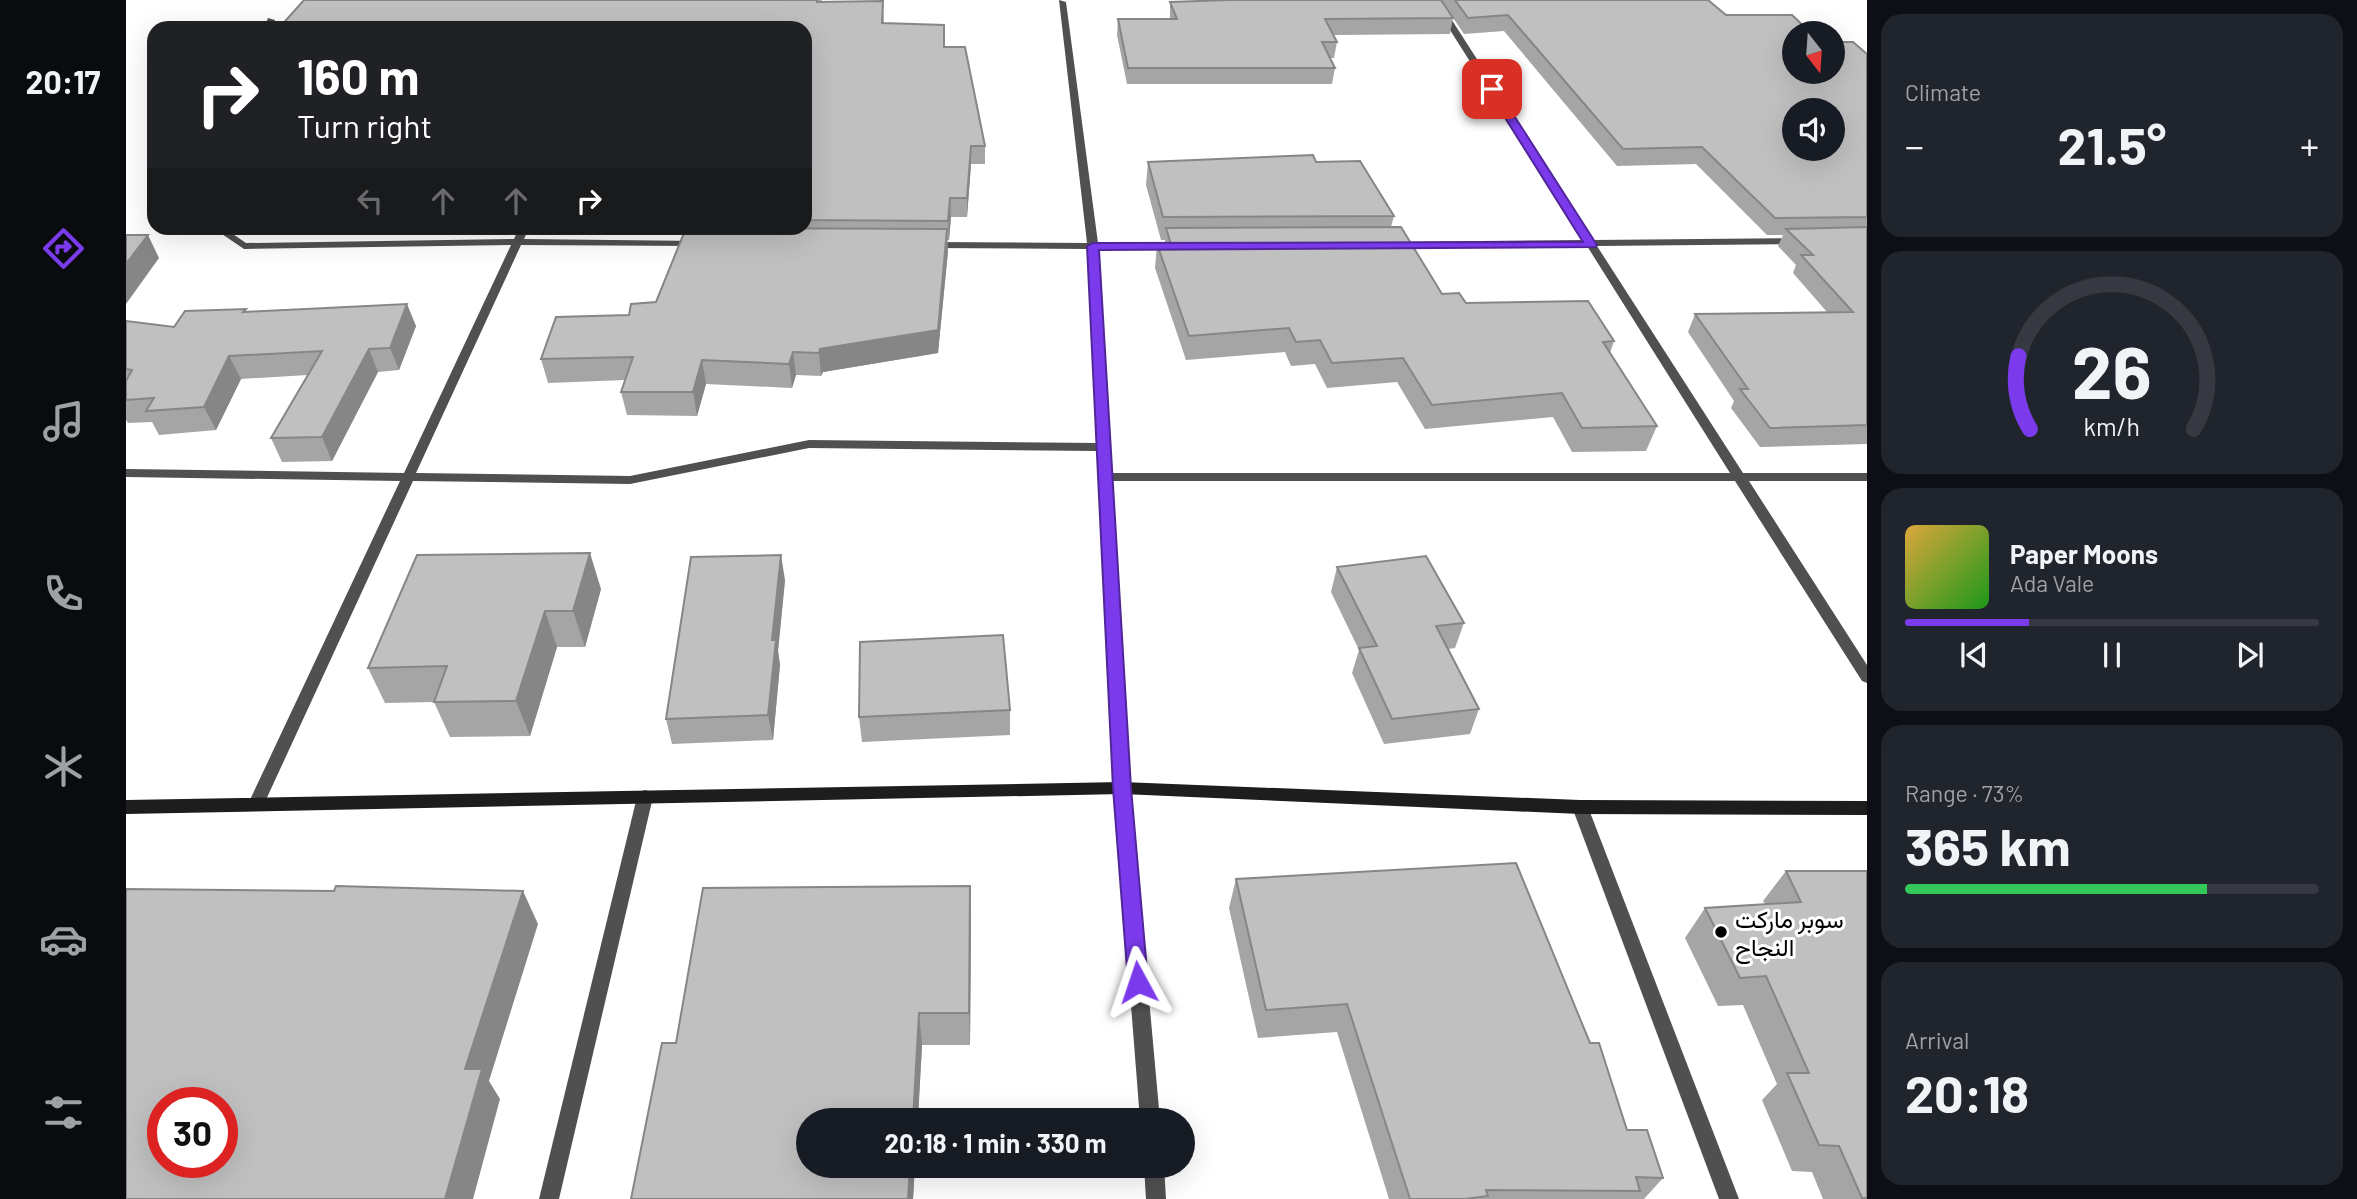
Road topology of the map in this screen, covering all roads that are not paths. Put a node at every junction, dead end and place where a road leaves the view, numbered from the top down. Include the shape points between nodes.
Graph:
1 (1435, 0) edge
2 (1062, 2) dead end
3 (228, 235) edge
4 (522, 235) edge
5 (1812, 240) edge
6 (519, 242) junction
7 (715, 243) edge
8 (925, 245) edge
9 (1591, 245) junction
10 (1093, 246) junction
11 (1189, 246) edge
12 (1384, 246) edge
13 (1104, 447) junction
14 (126, 473) edge
15 (409, 477) junction
16 (1105, 477) junction
17 (1867, 477) edge
18 (1740, 478) junction
19 (1867, 677) edge
20 (1122, 788) junction
21 (645, 797) junction
22 (256, 804) junction
23 (126, 807) edge
24 (1580, 807) junction
25 (1867, 808) edge
26 (1149, 1108) edge
27 (1155, 1178) edge
28 (549, 1199) edge
29 (1156, 1199) edge
30 (1729, 1199) edge

1 - 9 street
2 - 10 street
3 - 6 street via 244,246
4 - 6 street
5 - 9 street
6 - 7 street
6 - 15 street
8 - 10 street
9 - 12 street
9 - 18 street
10 - 11 street
10 - 13 street
13 - 15 street via 808,444 630,480
13 - 16 street
14 - 15 street
15 - 22 street
16 - 18 street
16 - 20 street
17 - 18 street
18 - 19 street
20 - 21 street
20 - 24 street
20 - 26 street
21 - 22 street
21 - 28 street
22 - 23 street
24 - 25 street
24 - 30 street
27 - 29 street

